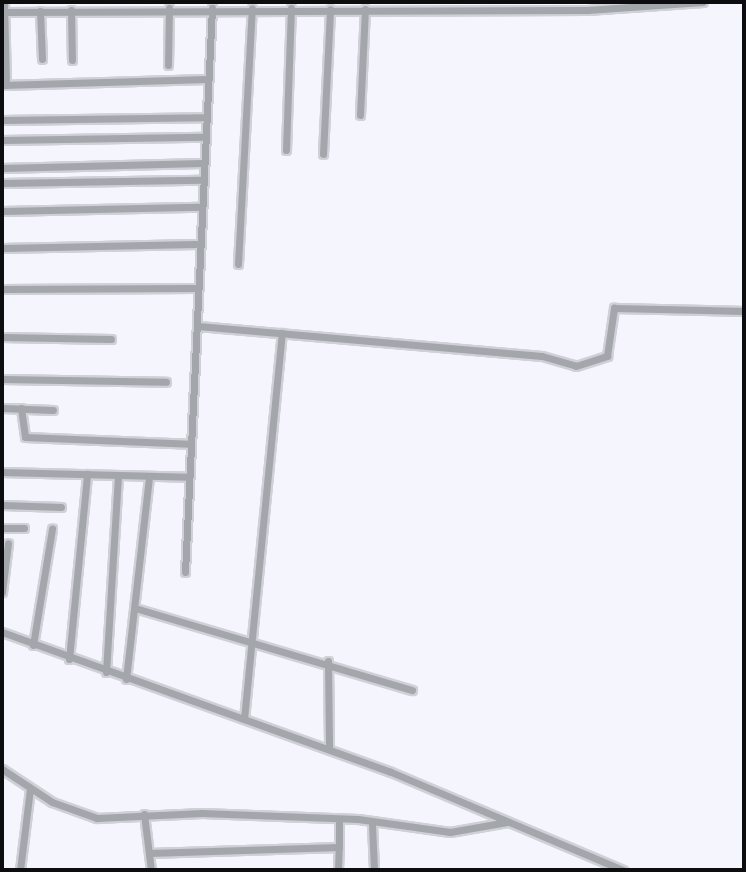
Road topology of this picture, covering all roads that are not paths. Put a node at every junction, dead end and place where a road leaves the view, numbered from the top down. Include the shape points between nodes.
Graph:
1 (4, 2) edge
2 (703, 2) edge
3 (143, 5) edge
4 (398, 5) edge
5 (51, 6) edge
6 (90, 6) edge
7 (169, 8) junction
8 (212, 8) junction
9 (252, 8) junction
10 (291, 8) junction
11 (330, 9) junction
12 (365, 9) junction
13 (71, 10) junction
14 (40, 11) junction
15 (3, 12) edge
16 (42, 59) dead end
17 (72, 60) dead end
18 (168, 65) dead end
19 (207, 79) junction
20 (4, 85) edge
21 (360, 115) dead end
22 (205, 117) junction
23 (2, 120) edge
24 (204, 137) junction
25 (2, 140) edge
26 (286, 150) dead end
27 (323, 154) dead end
28 (202, 163) junction
29 (2, 168) edge
30 (201, 180) junction
31 (2, 183) edge
32 (200, 207) junction
33 (2, 211) edge
34 (196, 244) junction
35 (2, 248) edge
36 (238, 264) dead end
37 (194, 288) junction
38 (2, 289) edge
39 (744, 311) edge
40 (198, 326) junction
41 (282, 333) junction
42 (2, 337) edge
43 (111, 339) dead end
44 (2, 379) edge
45 (166, 382) dead end
46 (2, 408) edge
47 (21, 408) junction
48 (53, 410) dead end
49 (189, 444) junction
50 (2, 472) edge
51 (87, 474) junction
52 (118, 475) junction
53 (149, 476) junction
54 (188, 477) junction
55 (2, 505) edge
56 (61, 507) dead end
57 (2, 528) edge
58 (24, 528) dead end
59 (52, 529) dead end
60 (8, 543) dead end
61 (185, 572) dead end
62 (2, 592) edge
63 (135, 608) junction
64 (2, 632) edge
65 (252, 644) junction
66 (33, 645) junction
67 (69, 659) junction
68 (328, 661) junction
69 (106, 672) junction
70 (126, 679) junction
71 (412, 690) dead end
72 (244, 719) junction
73 (329, 748) junction
74 (2, 769) edge
75 (30, 789) junction
76 (144, 814) junction
77 (339, 819) junction
78 (509, 822) junction
79 (372, 824) junction
80 (339, 847) junction
81 (149, 853) junction
82 (20, 870) edge
83 (151, 870) edge
84 (338, 870) edge
85 (374, 870) edge
86 (623, 870) edge

1 - 15 street
2 - 4 street via 678,8 649,3 598,10
3 - 6 street
3 - 7 street
4 - 12 street
5 - 13 street
5 - 14 street
6 - 13 street
7 - 8 street
7 - 18 street
8 - 9 street
8 - 19 street
9 - 10 street
9 - 36 street
10 - 11 street
10 - 26 street
11 - 12 street
11 - 27 street
12 - 21 street
13 - 17 street
14 - 15 street
14 - 16 street
15 - 20 street
19 - 20 street
19 - 22 street
22 - 23 street
22 - 24 street
24 - 25 street
24 - 28 street
28 - 29 street
28 - 30 street
30 - 31 street
30 - 32 street
32 - 33 street
32 - 34 street
34 - 35 street
34 - 37 street
37 - 38 street
37 - 40 street
39 - 41 street via 614,308 609,355 576,366 542,356
40 - 41 street
40 - 49 street
41 - 65 street
42 - 43 street
44 - 45 street
46 - 47 street
47 - 48 street
47 - 49 street via 25,437
49 - 54 street
50 - 51 street
51 - 52 street
51 - 67 street
52 - 53 street
52 - 69 street
53 - 54 street
53 - 63 street
54 - 61 street
55 - 56 street
57 - 58 street
59 - 66 street
60 - 62 street
63 - 65 street
63 - 70 street
64 - 66 street
65 - 68 street
65 - 72 street
66 - 67 street
67 - 69 street
68 - 71 street
68 - 73 street
69 - 70 street
70 - 72 street
72 - 73 street
73 - 78 street
74 - 75 street
75 - 76 street via 75,814
75 - 82 street
76 - 77 street
76 - 81 street
77 - 79 street
77 - 80 street
78 - 79 street via 450,832
78 - 86 street
79 - 85 street
80 - 81 street
80 - 84 street
81 - 83 street

